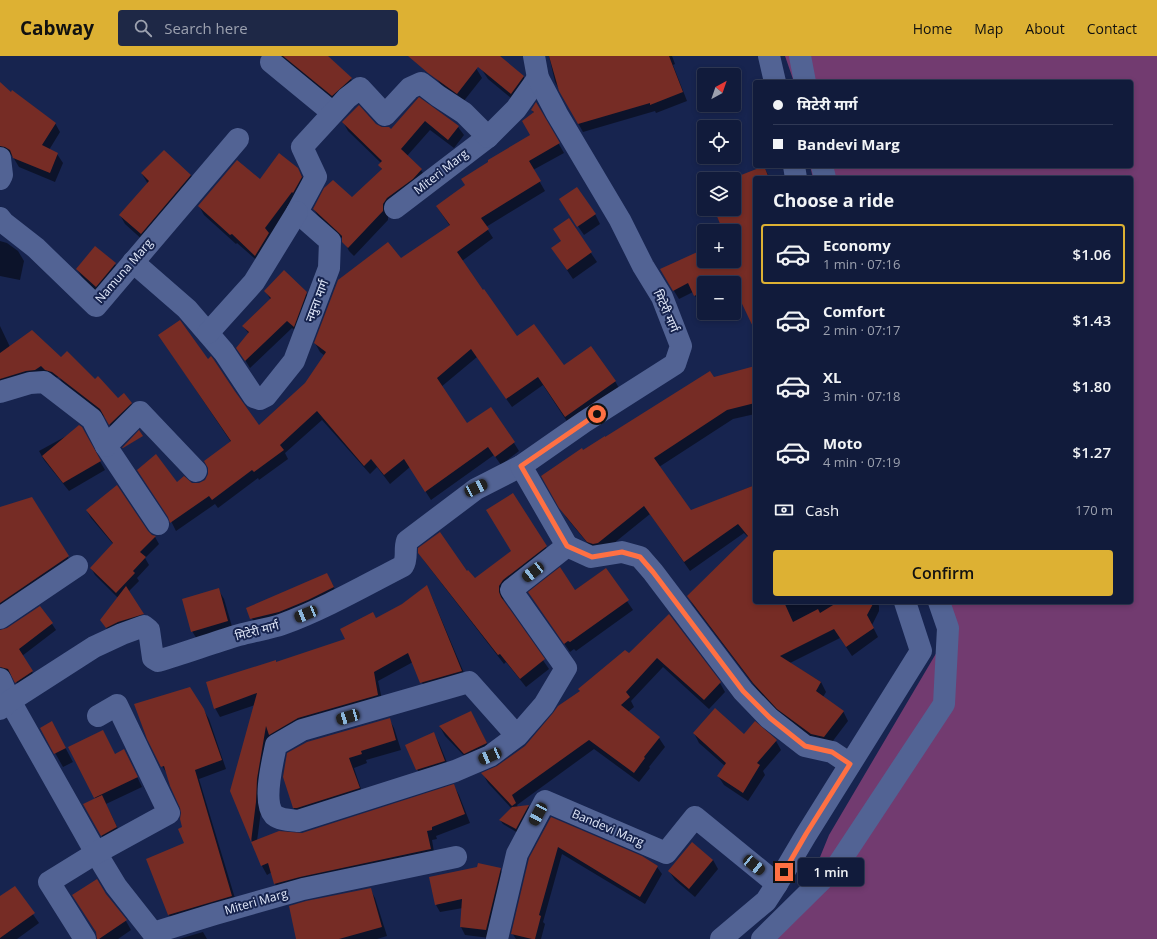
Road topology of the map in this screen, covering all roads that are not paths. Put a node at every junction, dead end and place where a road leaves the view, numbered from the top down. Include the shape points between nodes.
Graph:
1 (534, 56) edge
2 (769, 56) edge
3 (800, 56) edge
4 (272, 62) dead end
5 (538, 78) junction
6 (775, 80) edge
7 (805, 80) edge
8 (333, 113) junction
9 (488, 137) junction
10 (238, 139) dead end
11 (0, 158) edge
12 (0, 179) edge
13 (395, 208) dead end
14 (297, 212) junction
15 (0, 218) edge
16 (133, 262) junction
17 (208, 333) junction
18 (0, 392) edge
19 (106, 446) junction
20 (521, 466) junction
21 (196, 471) dead end
22 (158, 524) dead end
23 (567, 546) junction
24 (77, 566) dead end
25 (906, 604) edge
26 (940, 604) edge
27 (0, 618) edge
28 (0, 679) edge
29 (5, 705) edge
30 (98, 716) dead end
31 (517, 736) junction
32 (850, 764) junction
33 (96, 853) junction
34 (456, 857) dead end
35 (777, 884) junction
36 (85, 939) edge
37 (497, 939) edge
38 (722, 939) edge
39 (762, 939) edge

1 - 5 street
2 - 6 street
3 - 7 street
4 - 8 street
5 - 9 street, Miteri Marg via 516,109
5 - 20 street, मिटेरी मार्ग via 662,297 681,346 675,364
8 - 9 street via 360,88 385,115 410,88 421,83 464,113
8 - 14 street via 302,147 316,177
9 - 13 street, Miteri Marg
10 - 16 street, Namuna Marg
11 - 12 street
14 - 17 street via 254,282
14 - 17 street, नमुना मार्ग via 330,242 329,268 294,361 266,396 260,399 254,397
15 - 16 street, Namuna Marg via 36,248 94,306 98,305
16 - 17 street, नमुना मार्ग via 187,309
18 - 19 street via 30,383 44,382 92,419
19 - 21 street via 140,412
19 - 22 street
20 - 23 street
20 - 29 street, मिटेरी मार्ग via 476,488 407,541 406,560 403,566 306,614 254,633 158,660 153,658 149,630 144,626 94,647
23 - 31 street via 511,590 566,668 544,704
23 - 32 street via 592,557 622,552 640,557 743,691 770,718 805,746 832,752
24 - 27 street
25 - 32 street via 921,651
26 - 39 street via 948,628 944,704 839,863
28 - 29 street, Miteri Marg
29 - 33 street, Miteri Marg
30 - 33 street via 116,706 169,814
31 - 31 street via 490,756 455,771 298,821 274,815 270,807 269,776 276,745 302,730 469,682
32 - 35 street
33 - 34 street, Miteri Marg via 116,886 153,933 303,889
33 - 36 street via 49,882
35 - 37 street, Bandevi Marg via 695,817 666,853 545,801 517,854
35 - 38 street via 766,901

